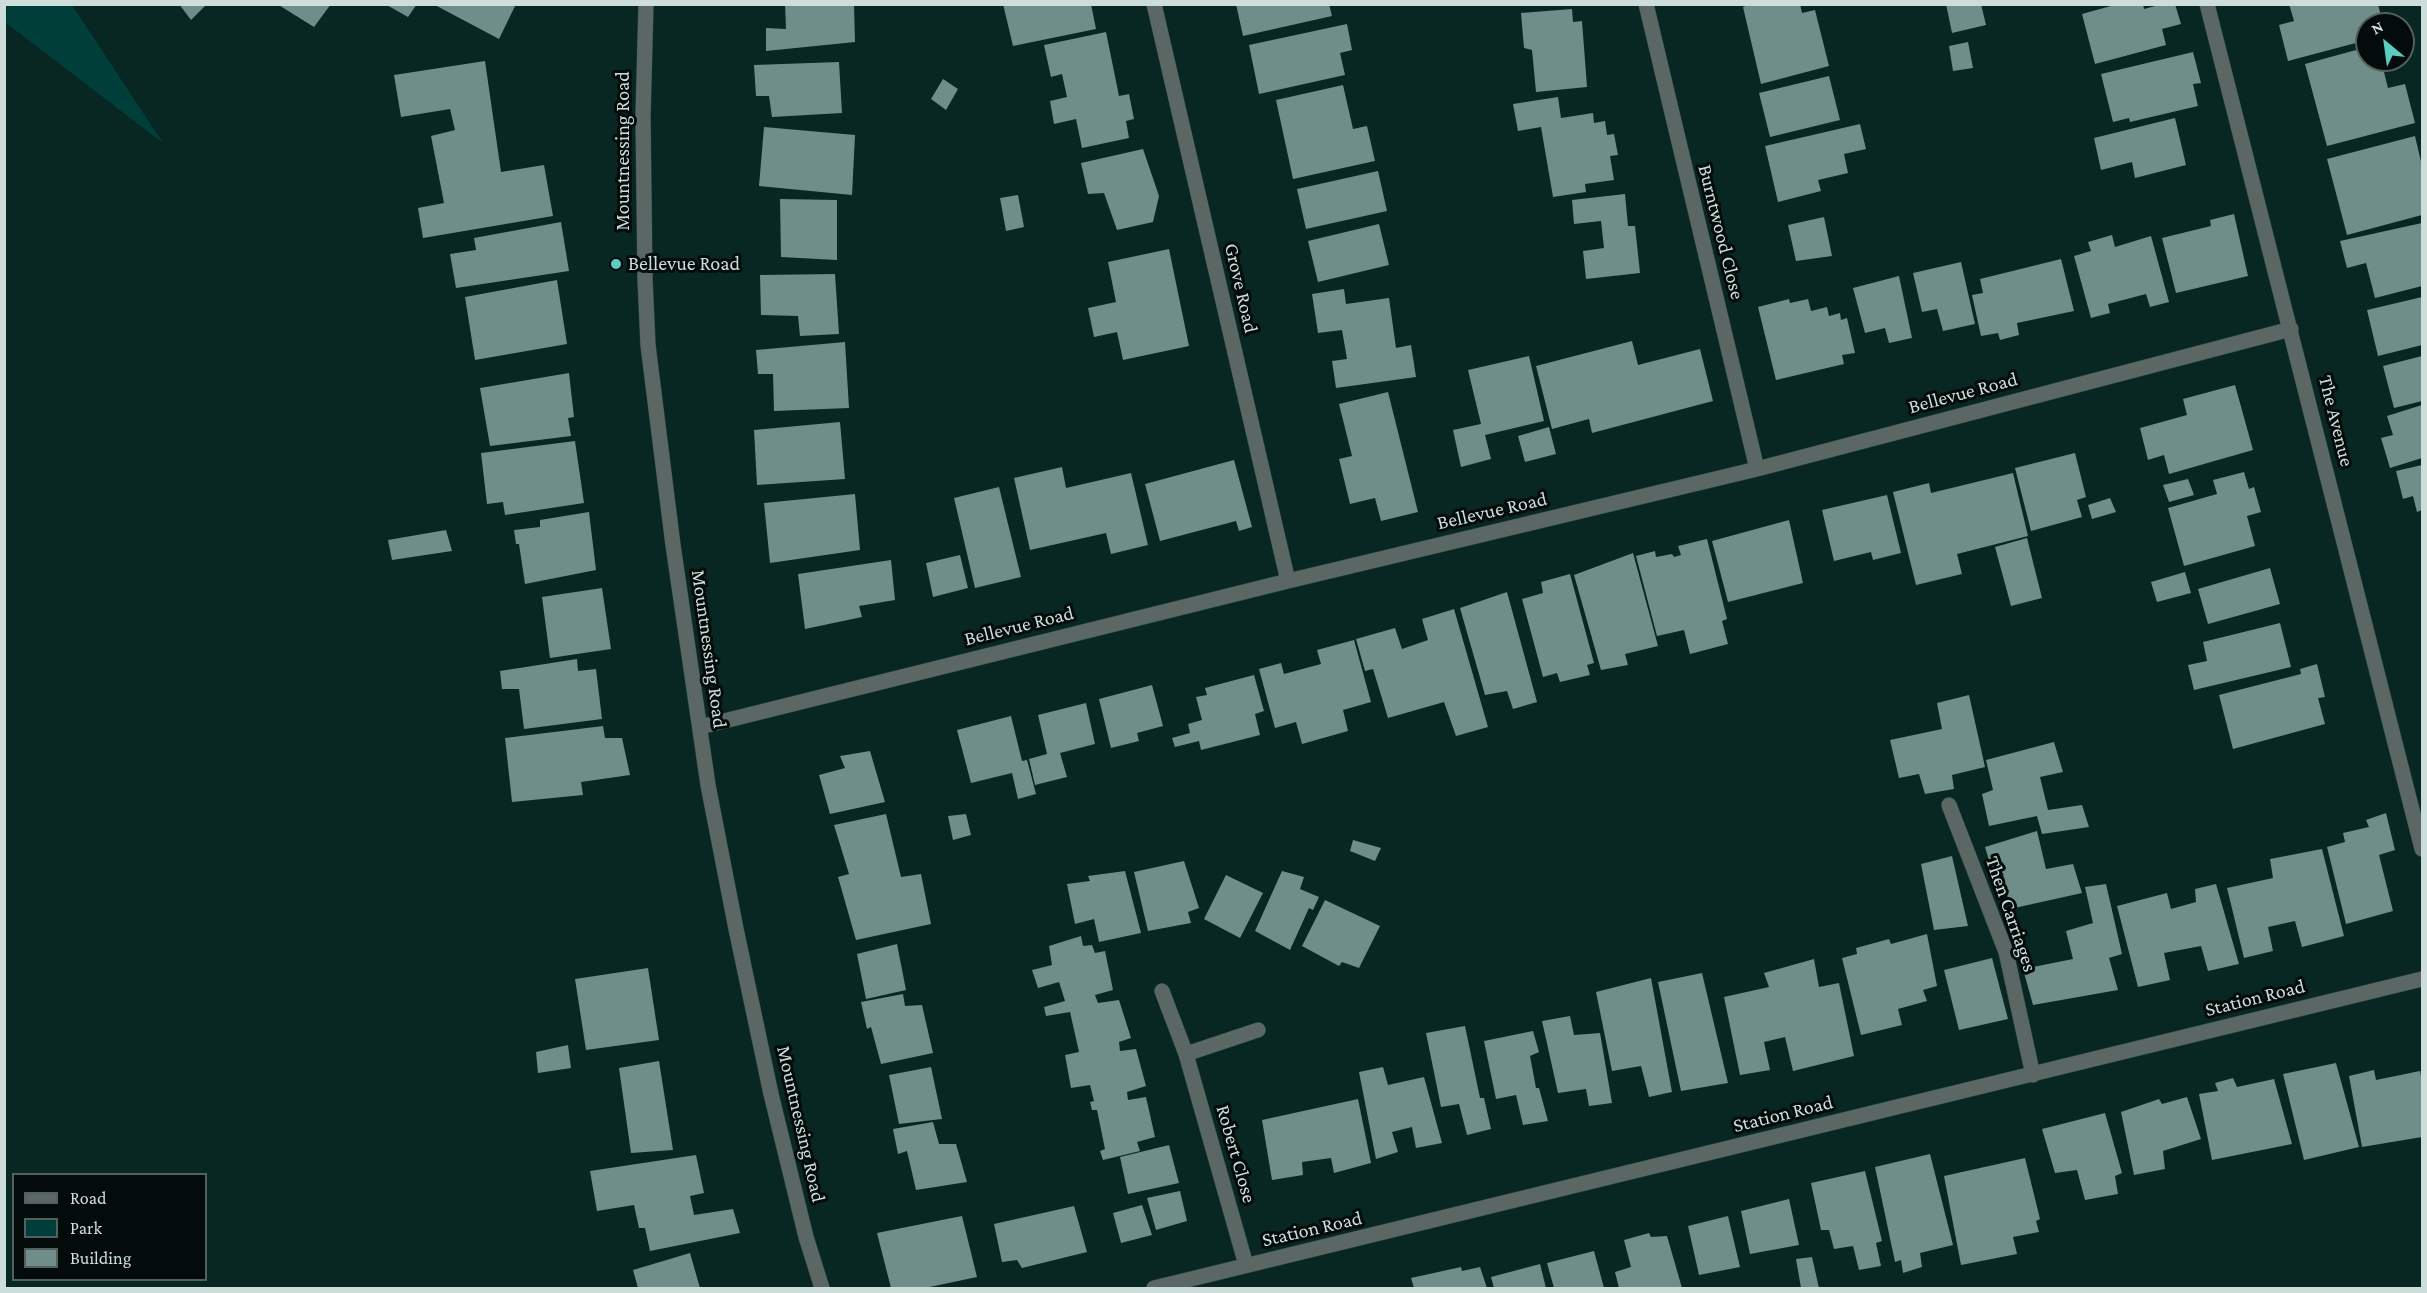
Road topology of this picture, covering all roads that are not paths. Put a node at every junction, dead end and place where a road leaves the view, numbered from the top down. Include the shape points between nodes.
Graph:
1 (646, 4) edge
2 (1154, 4) edge
3 (1646, 4) edge
4 (2207, 4) edge
5 (2291, 329) junction
6 (1757, 469) junction
7 (1288, 581) junction
8 (700, 727) junction
9 (1949, 805) dead end
10 (2422, 849) edge
11 (2422, 979) edge
12 (1162, 991) dead end
13 (1258, 1030) dead end
14 (1186, 1054) junction
15 (2033, 1075) junction
16 (1246, 1265) junction
17 (822, 1288) edge
18 (1154, 1288) edge

1 - 8 street, Mountnessing Road via 643,139 648,345
2 - 7 street, Grove Road
3 - 6 street, Burntwood Close
4 - 5 street, The Avenue
5 - 6 street, Bellevue Road
5 - 10 street, The Avenue
6 - 7 street, Bellevue Road
7 - 8 street, Bellevue Road
8 - 17 street, Mountnessing Road via 736,929 771,1094
9 - 15 street, Then Carriages via 2006,952
11 - 15 street, Station Road
12 - 14 street, Robert Close
13 - 14 street
14 - 16 street, Robert Close
15 - 16 street, Station Road
16 - 18 street, Station Road

